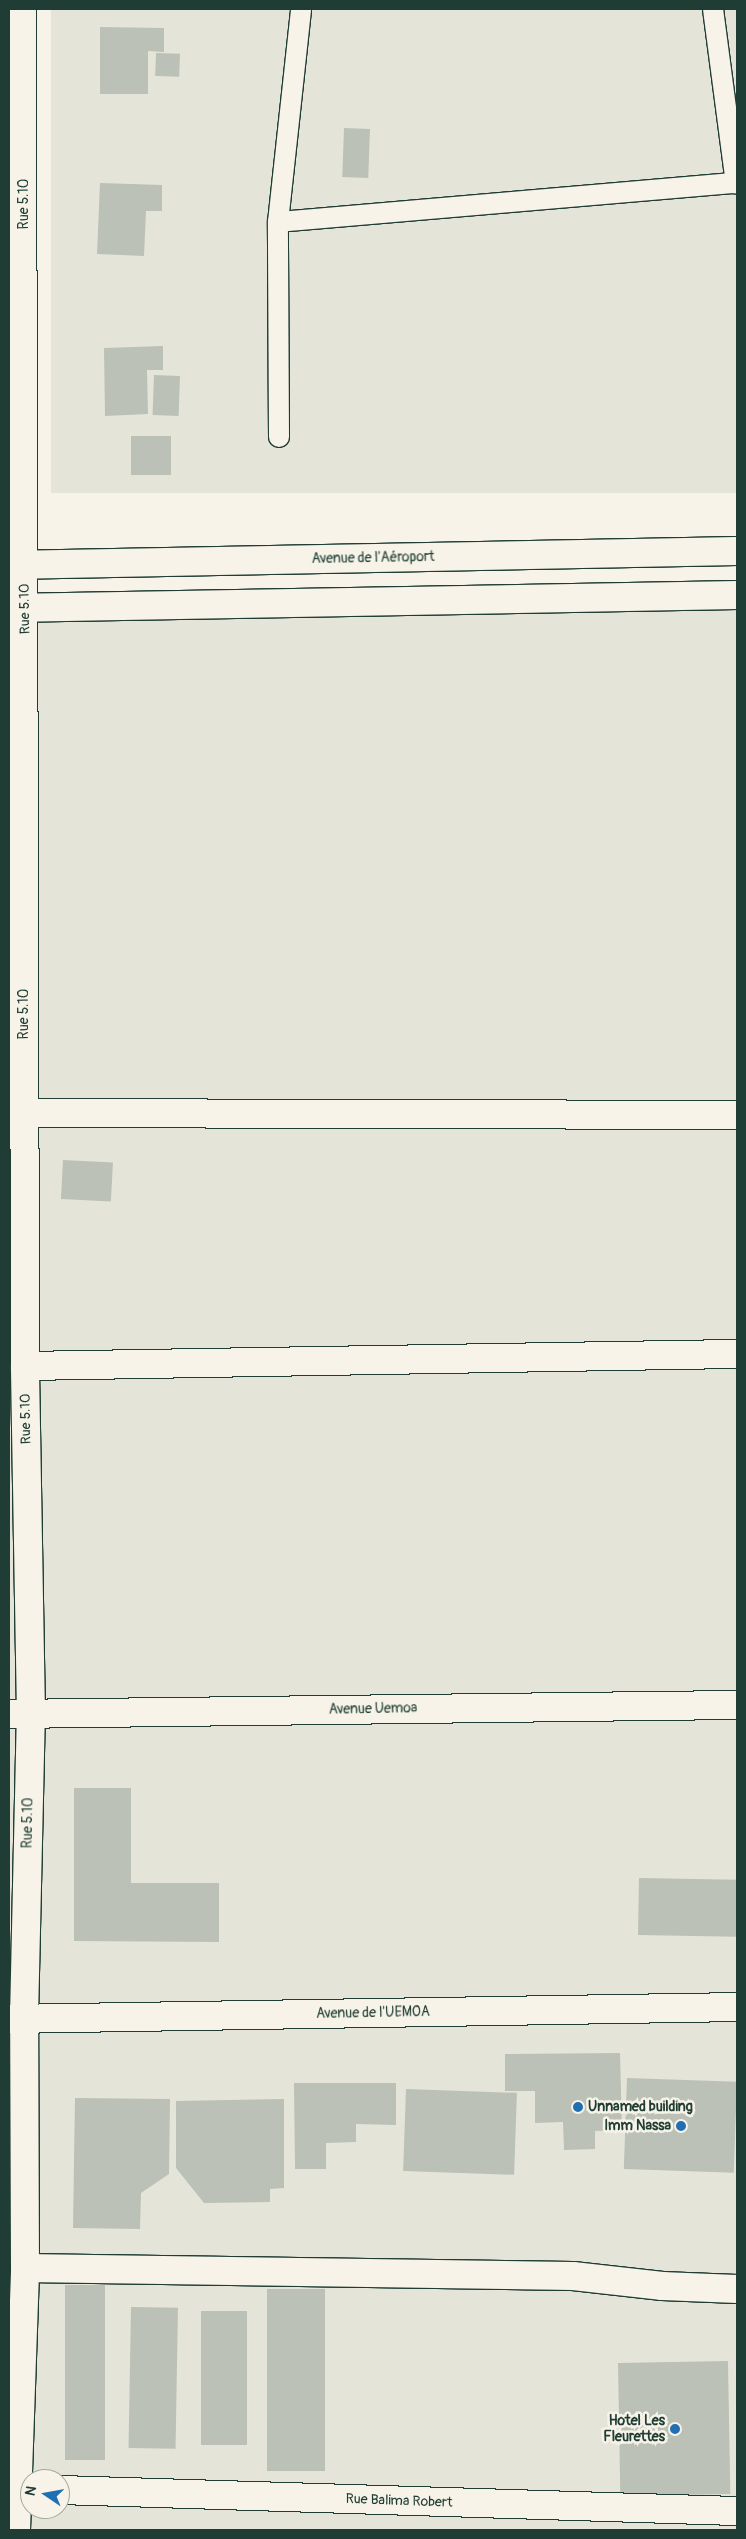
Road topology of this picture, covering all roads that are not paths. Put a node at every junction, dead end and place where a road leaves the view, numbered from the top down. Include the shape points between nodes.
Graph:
1 (22, 9) edge
2 (301, 9) edge
3 (713, 9) edge
4 (16, 129) edge
5 (737, 183) edge
6 (278, 222) junction
7 (279, 438) dead end
8 (737, 551) edge
9 (16, 565) edge
10 (737, 595) edge
11 (17, 608) edge
12 (24, 1113) junction
13 (737, 1115) edge
14 (737, 1354) edge
15 (26, 1366) junction
16 (737, 1705) edge
17 (20, 1714) edge
18 (737, 2007) edge
19 (16, 2018) edge
20 (25, 2268) junction
21 (737, 2289) edge
22 (19, 2489) edge
23 (70, 2490) edge
24 (737, 2511) edge
25 (16, 2530) edge

1 - 4 street, Rue 5.10
2 - 6 lane
3 - 5 lane
4 - 9 street, Rue 5.10
5 - 6 lane
6 - 7 lane
8 - 9 street, Avenue de l'Aéroport
9 - 11 street, Rue 5.10
10 - 11 street
11 - 12 street, Rue 5.10
12 - 13 street
12 - 15 street, Rue 5.10
14 - 15 street
15 - 17 street, Rue 5.10
16 - 17 street, Avenue Uemoa
17 - 19 street, Rue 5.10
18 - 19 street, Avenue de l'UEMOA
19 - 20 street, Rue 5.10
20 - 21 street via 574,2276 662,2286
20 - 22 street, Rue 5.10
22 - 25 street, Rue 5.10
23 - 24 street, Rue Balima Robert

